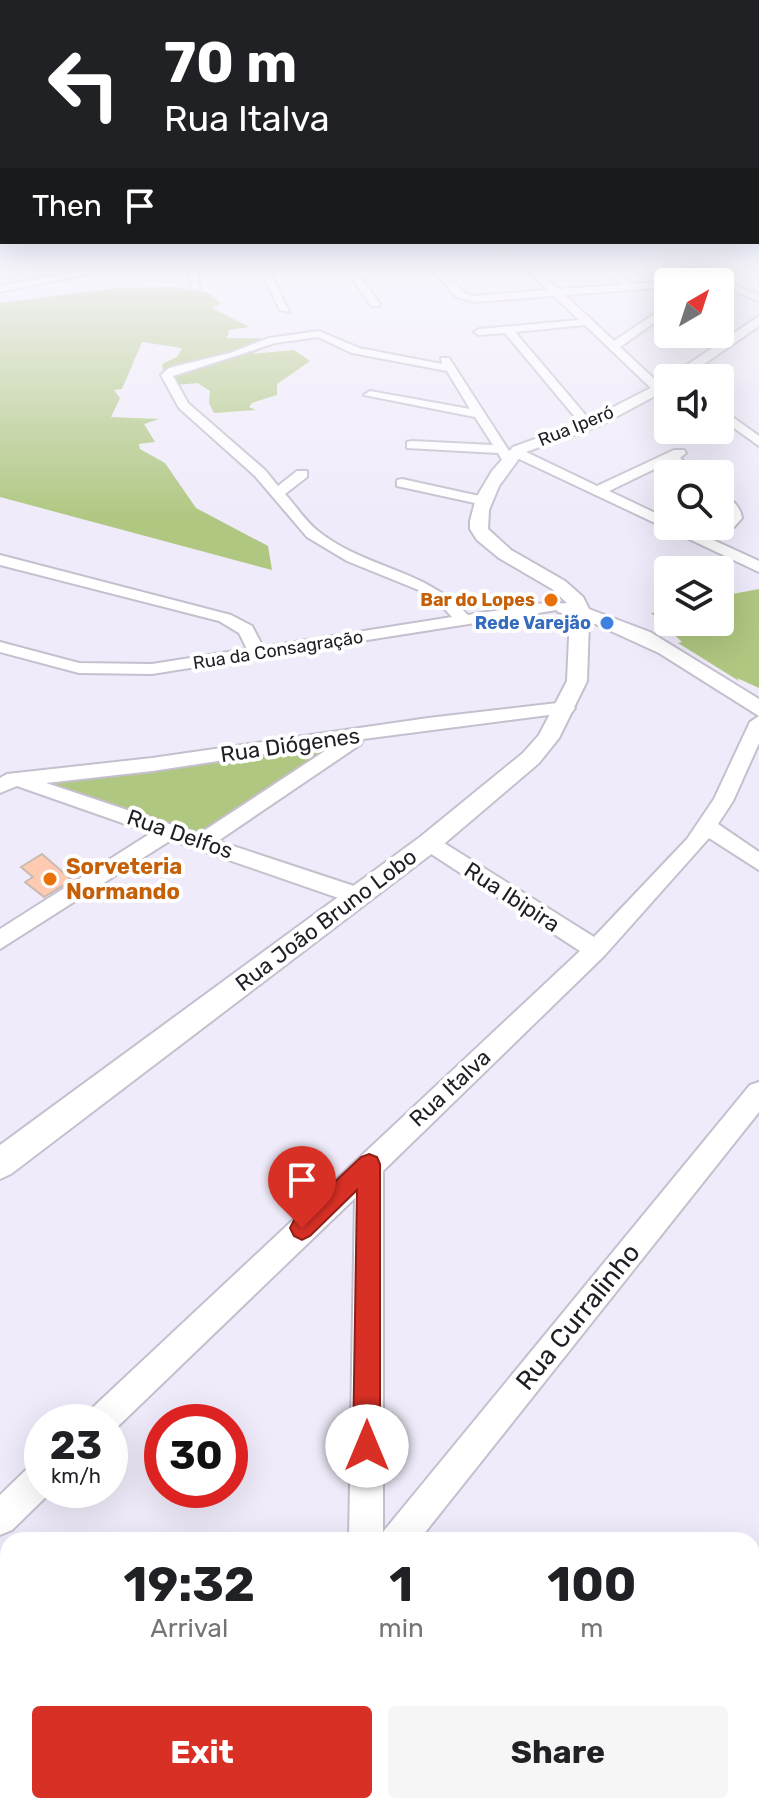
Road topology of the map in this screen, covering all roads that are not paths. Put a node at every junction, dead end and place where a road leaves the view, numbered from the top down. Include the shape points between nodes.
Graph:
1 (243, 352) edge
2 (359, 352) edge
3 (526, 352) edge
4 (619, 352) edge
5 (713, 352) edge
6 (441, 355) dead end
7 (695, 364) edge
8 (452, 369) junction
9 (654, 379) edge
10 (654, 391) edge
11 (370, 395) dead end
12 (479, 414) junction
13 (734, 423) edge
14 (588, 425) junction
15 (759, 442) edge
16 (412, 445) dead end
17 (513, 452) junction
18 (654, 465) edge
19 (302, 474) dead end
20 (402, 483) dead end
21 (596, 492) junction
22 (278, 493) junction
23 (484, 501) junction
24 (654, 518) edge
25 (701, 540) edge
26 (0, 560) edge
27 (759, 567) edge
28 (533, 572) junction
29 (557, 606) junction
30 (580, 618) junction
31 (465, 622) junction
32 (0, 647) edge
33 (258, 653) junction
34 (566, 708) junction
35 (759, 709) edge
36 (759, 722) edge
37 (361, 735) junction
38 (5, 780) edge
39 (706, 826) junction
40 (169, 831) junction
41 (203, 841) junction
42 (429, 843) junction
43 (759, 862) edge
44 (358, 896) junction
45 (0, 940) edge
46 (596, 950) junction
47 (759, 1093) edge
48 (0, 1164) edge
49 (369, 1164) junction
50 (119, 1404) edge
51 (24, 1495) edge
52 (0, 1518) edge
53 (366, 1532) edge
54 (403, 1532) edge

1 - 22 street via 167,375 197,420
2 - 8 street
3 - 14 street
4 - 9 street
5 - 7 street
6 - 8 street
8 - 12 street
10 - 14 street, Rua Iperó
11 - 12 street
12 - 17 street
13 - 15 street
14 - 17 street, Rua Iperó
16 - 17 street
17 - 21 street
17 - 23 street
18 - 21 street
19 - 22 street
20 - 23 street
21 - 24 street
22 - 31 street via 312,534 352,558 427,588
23 - 28 street via 481,534
25 - 27 street
26 - 33 street via 225,618 246,630
28 - 29 street
28 - 30 street via 575,599
29 - 30 street
29 - 31 street, Rua da Consagração
30 - 34 street, Rua João Bruno Lobo via 577,681
30 - 35 street via 657,641
31 - 33 street, Rua da Consagração
32 - 33 street, Rua da Consagração via 97,670 152,669
34 - 37 street, Rua Diógenes
34 - 42 street, Rua João Bruno Lobo via 531,758
36 - 39 street, Rua Italva
37 - 38 street, Rua Diógenes
37 - 41 street
38 - 40 street, Rua Delfos
39 - 43 street
39 - 46 street, Rua Italva
40 - 41 street, Rua Delfos
40 - 45 street
41 - 44 street, Rua Delfos
42 - 44 street, Rua João Bruno Lobo
42 - 46 street, Rua Ibipira
44 - 48 street, Rua João Bruno Lobo
46 - 49 street, Rua Italva
47 - 54 street, Rua Curralinho
49 - 50 street, Rua Italva
49 - 53 street
51 - 52 street

